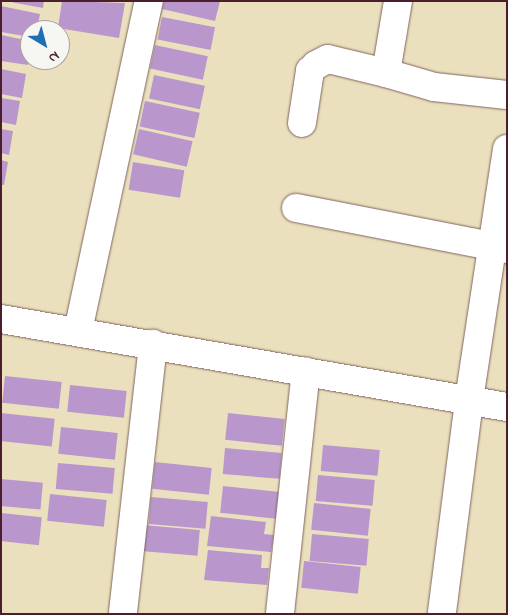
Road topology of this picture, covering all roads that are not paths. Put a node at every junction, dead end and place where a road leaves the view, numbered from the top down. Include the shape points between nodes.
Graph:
1 (149, 1) edge
2 (398, 1) edge
3 (386, 73) junction
4 (507, 95) edge
5 (302, 123) dead end
6 (507, 150) edge
7 (296, 208) dead end
8 (499, 248) edge
9 (1, 319) edge
10 (78, 331) junction
11 (153, 344) junction
12 (306, 371) junction
13 (469, 400) junction
14 (507, 407) edge
15 (123, 612) dead end
16 (442, 612) dead end
17 (280, 613) edge

1 - 10 street
2 - 3 street
3 - 4 street via 434,87
3 - 5 street via 328,59 316,65 310,71
6 - 8 street
7 - 8 street
8 - 13 street
9 - 10 street
10 - 11 street
11 - 12 street
11 - 15 street
12 - 13 street
12 - 17 street
13 - 14 street
13 - 16 street

